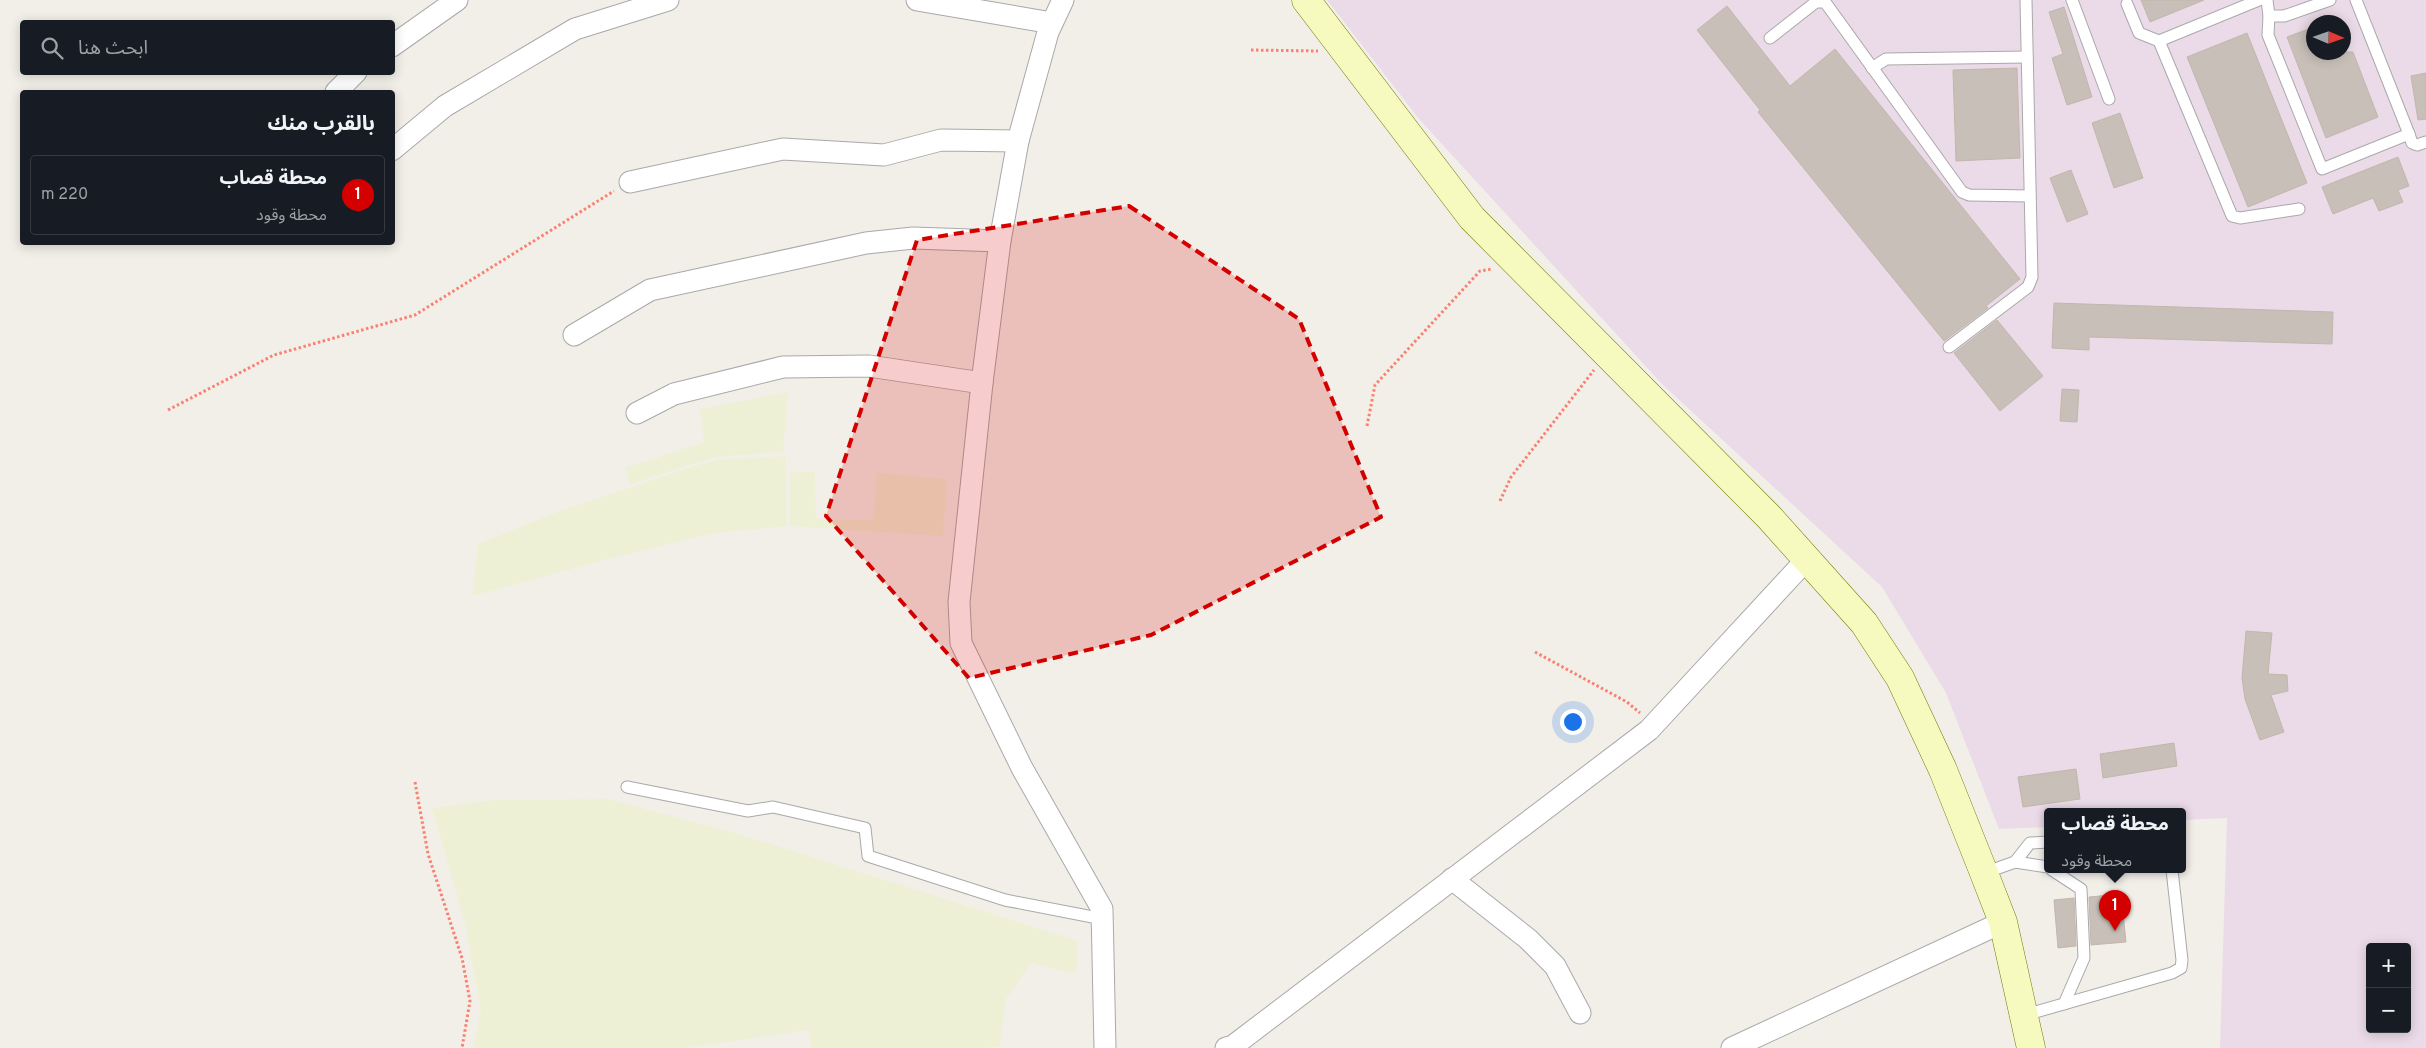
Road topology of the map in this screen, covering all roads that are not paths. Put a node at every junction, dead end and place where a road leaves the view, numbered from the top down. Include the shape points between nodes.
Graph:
1 (457, 0) edge
2 (668, 0) edge
3 (917, 0) edge
4 (1063, 0) edge
5 (1306, 0) edge
6 (2026, 0) edge
7 (2072, 0) edge
8 (2259, 0) edge
9 (2267, 0) edge
10 (2330, 0) edge
11 (2356, 0) edge
12 (2127, 4) dead end
13 (2269, 16) junction
14 (1052, 23) junction
15 (1770, 38) dead end
16 (2159, 41) junction
17 (395, 44) edge
18 (2027, 57) junction
19 (1872, 68) junction
20 (353, 75) edge
21 (338, 90) edge
22 (2109, 99) dead end
23 (2408, 134) junction
24 (1018, 141) junction
25 (2426, 142) edge
26 (395, 148) edge
27 (630, 182) road end
28 (2030, 196) junction
29 (2299, 209) dead end
30 (1000, 241) junction
31 (574, 335) dead end
32 (1949, 347) dead end
33 (982, 383) junction
34 (637, 414) dead end
35 (1807, 559) junction
36 (628, 787) dead end
37 (2044, 842) edge
38 (2015, 862) junction
39 (2044, 866) edge
40 (1984, 873) junction
41 (2057, 873) edge
42 (2172, 873) edge
43 (1452, 880) junction
44 (1102, 919) junction
45 (2003, 922) junction
46 (2064, 1004) junction
47 (1580, 1013) dead end
48 (2025, 1015) junction
49 (1105, 1048) edge
50 (1226, 1048) edge
51 (1732, 1048) edge
52 (2031, 1048) edge

1 - 17 street
2 - 26 street via 575,29 445,106
3 - 14 street
4 - 14 street
5 - 35 main road via 1472,218
6 - 18 lane
7 - 22 lane
8 - 16 lane
9 - 13 lane
10 - 13 lane via 2284,16
11 - 23 lane
12 - 16 lane via 2139,33
13 - 23 lane via 2268,35 2322,169
14 - 24 street
15 - 19 lane via 1816,2 1825,2
16 - 29 lane via 2232,216 2240,218
18 - 19 lane via 1886,59
18 - 28 lane
19 - 28 lane via 1962,192 1969,195
20 - 21 street
23 - 25 lane via 2417,145
24 - 27 street via 941,140 884,155 783,150
24 - 30 street
28 - 32 lane via 2032,277 2028,287
30 - 31 street via 913,238 866,243 650,290
30 - 33 street
33 - 34 street via 869,366 782,368 674,394
33 - 44 street via 959,602 961,643 1022,768 1102,909
35 - 40 main road via 1864,623 1900,678 1944,770
35 - 43 street via 1653,726
36 - 44 lane via 748,811 773,807 865,828 868,856 1005,900
37 - 38 lane via 2030,843
38 - 39 lane
38 - 40 lane
40 - 45 main road
41 - 46 lane via 2081,889 2084,958
42 - 46 lane via 2181,968
43 - 47 street via 1528,939 1556,966
43 - 50 street via 1234,1046
44 - 49 street
45 - 48 main road
45 - 51 street
46 - 48 lane
48 - 52 main road

